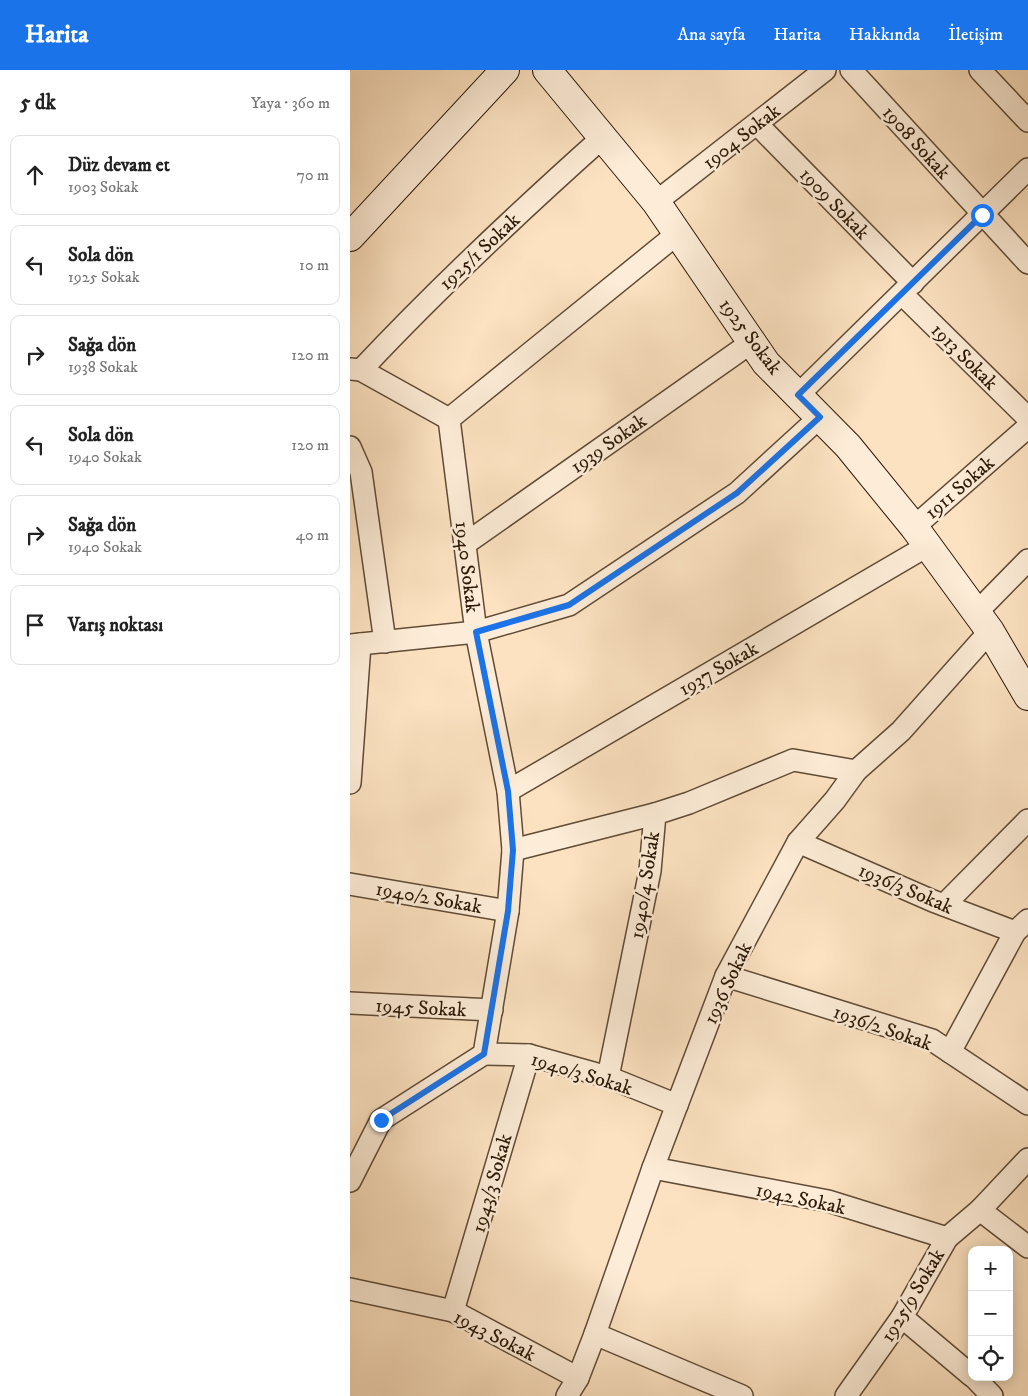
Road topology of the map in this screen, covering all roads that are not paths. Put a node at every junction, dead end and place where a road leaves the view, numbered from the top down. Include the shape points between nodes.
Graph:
1 (505, 70) edge
2 (547, 70) edge
3 (825, 70) edge
4 (852, 70) edge
5 (980, 70) edge
6 (1028, 121) edge
7 (757, 124) junction
8 (603, 137) junction
9 (1028, 169) edge
10 (656, 202) junction
11 (982, 215) junction
12 (677, 234) junction
13 (350, 237) edge
14 (1028, 262) edge
15 (907, 288) junction
16 (752, 342) junction
17 (355, 369) edge
18 (798, 395) junction
19 (820, 417) junction
20 (1028, 418) edge
21 (449, 419) junction
22 (1028, 427) edge
23 (350, 447) edge
24 (355, 472) edge
25 (920, 536) junction
26 (465, 544) junction
27 (1028, 560) edge
28 (984, 622) junction
29 (476, 632) junction
30 (385, 642) junction
31 (355, 645) edge
32 (1028, 696) edge
33 (856, 771) junction
34 (350, 783) edge
35 (508, 791) junction
36 (655, 814) junction
37 (1028, 820) edge
38 (798, 842) junction
39 (513, 850) junction
40 (350, 884) edge
41 (944, 905) junction
42 (508, 911) junction
43 (1022, 926) edge
44 (726, 976) junction
45 (350, 1003) edge
46 (492, 1010) junction
47 (950, 1052) junction
48 (484, 1054) junction
49 (528, 1055) junction
50 (608, 1077) junction
51 (1028, 1104) edge
52 (677, 1105) junction
53 (1028, 1159) edge
54 (652, 1168) junction
55 (350, 1181) edge
56 (980, 1210) junction
57 (947, 1238) junction
58 (1028, 1247) edge
59 (350, 1289) edge
60 (453, 1311) junction
61 (902, 1317) junction
62 (595, 1334) junction
63 (968, 1372) edge
64 (978, 1381) edge
65 (572, 1387) edge
66 (742, 1396) edge
67 (846, 1396) edge
68 (992, 1396) edge

1 - 13 street
2 - 8 street, 1925 Sokak
3 - 7 street, 1904 Sokak
4 - 11 street, 1908 Sokak
5 - 6 street
7 - 10 street, 1904 Sokak
7 - 15 street, 1909 Sokak
8 - 10 street, 1925 Sokak
8 - 17 street, 1925/1 Sokak
9 - 11 street
10 - 12 street, 1925 Sokak
11 - 14 street, 1908 Sokak
11 - 15 street
12 - 16 street, 1925 Sokak
12 - 21 street
15 - 18 street
15 - 20 street, 1913 Sokak
16 - 18 street, 1925 Sokak via 766,363
16 - 26 street, 1939 Sokak
17 - 21 street
18 - 19 street, 1925 Sokak
19 - 25 street, 1925 Sokak via 848,446
19 - 29 street via 737,493 569,605
21 - 26 street, 1940 Sokak
22 - 25 street, 1911 Sokak
23 - 24 street
24 - 30 street
25 - 28 street, 1925 Sokak
25 - 35 street, 1937 Sokak
26 - 29 street, 1940 Sokak
27 - 28 street, 1936 Sokak
28 - 32 street, 1925 Sokak
28 - 33 street, 1936 Sokak via 901,731
29 - 30 street
29 - 35 street, 1940 Sokak
30 - 31 street
31 - 34 street
33 - 36 street, 1940/4 Sokak via 793,760
33 - 38 street, 1936 Sokak via 836,800
35 - 39 street, 1940 Sokak
36 - 39 street
36 - 50 street, 1940/4 Sokak via 650,871
37 - 41 street
38 - 41 street, 1936/3 Sokak
38 - 44 street, 1936 Sokak
39 - 42 street, 1940 Sokak
40 - 42 street, 1940/2 Sokak
41 - 43 street, 1936/3 Sokak
42 - 46 street, 1940 Sokak
43 - 47 street
44 - 47 street, 1936/2 Sokak via 932,1040
44 - 52 street, 1936 Sokak
45 - 46 street, 1945 Sokak
46 - 48 street, 1940 Sokak
47 - 51 street, 1936/2 Sokak
48 - 49 street, 1940/3 Sokak
48 - 55 street via 381,1120
49 - 50 street, 1940/3 Sokak
49 - 60 street, 1943/3 Sokak
50 - 52 street, 1940/3 Sokak
52 - 54 street, 1936 Sokak
53 - 56 street, 1925/9 Sokak
54 - 57 street, 1942 Sokak via 828,1201
54 - 62 street, 1936 Sokak
56 - 57 street, 1925/9 Sokak
56 - 58 street
57 - 61 street, 1925/9 Sokak
59 - 60 street, 1943 Sokak
60 - 65 street, 1943 Sokak
61 - 63 street
61 - 67 street, 1925/9 Sokak
62 - 65 street, 1936 Sokak
62 - 66 street
64 - 68 street

